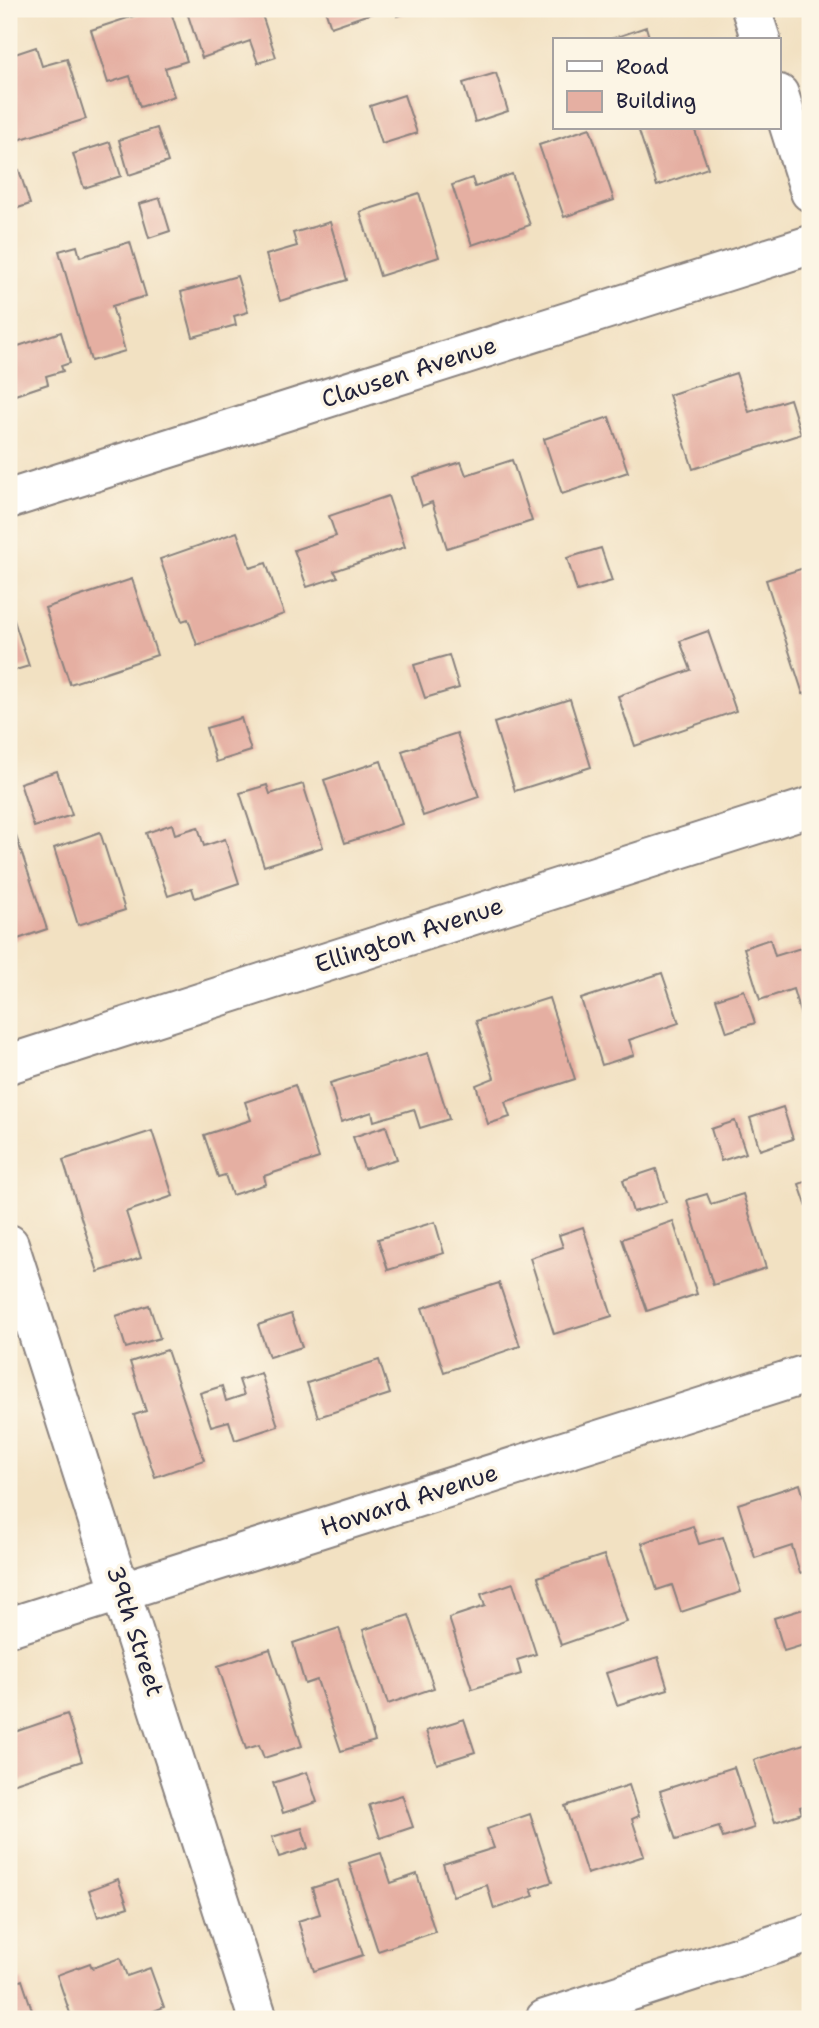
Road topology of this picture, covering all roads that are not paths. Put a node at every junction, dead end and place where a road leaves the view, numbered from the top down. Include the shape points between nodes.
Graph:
1 (751, 9) edge
2 (760, 38) edge
3 (780, 97) edge
4 (810, 192) edge
5 (810, 244) edge
6 (9, 499) edge
7 (810, 807) edge
8 (9, 1064) edge
9 (9, 1244) edge
10 (810, 1373) edge
11 (122, 1591) junction
12 (9, 1627) edge
13 (810, 1933) edge
14 (258, 2019) edge
15 (545, 2019) edge

1 - 2 street
3 - 4 street
5 - 6 street, Clausen Avenue
7 - 8 street, Ellington Avenue
9 - 11 street, 39th Street
10 - 11 street, Howard Avenue
11 - 12 street, Howard Avenue
11 - 14 street, 39th Street
13 - 15 street

